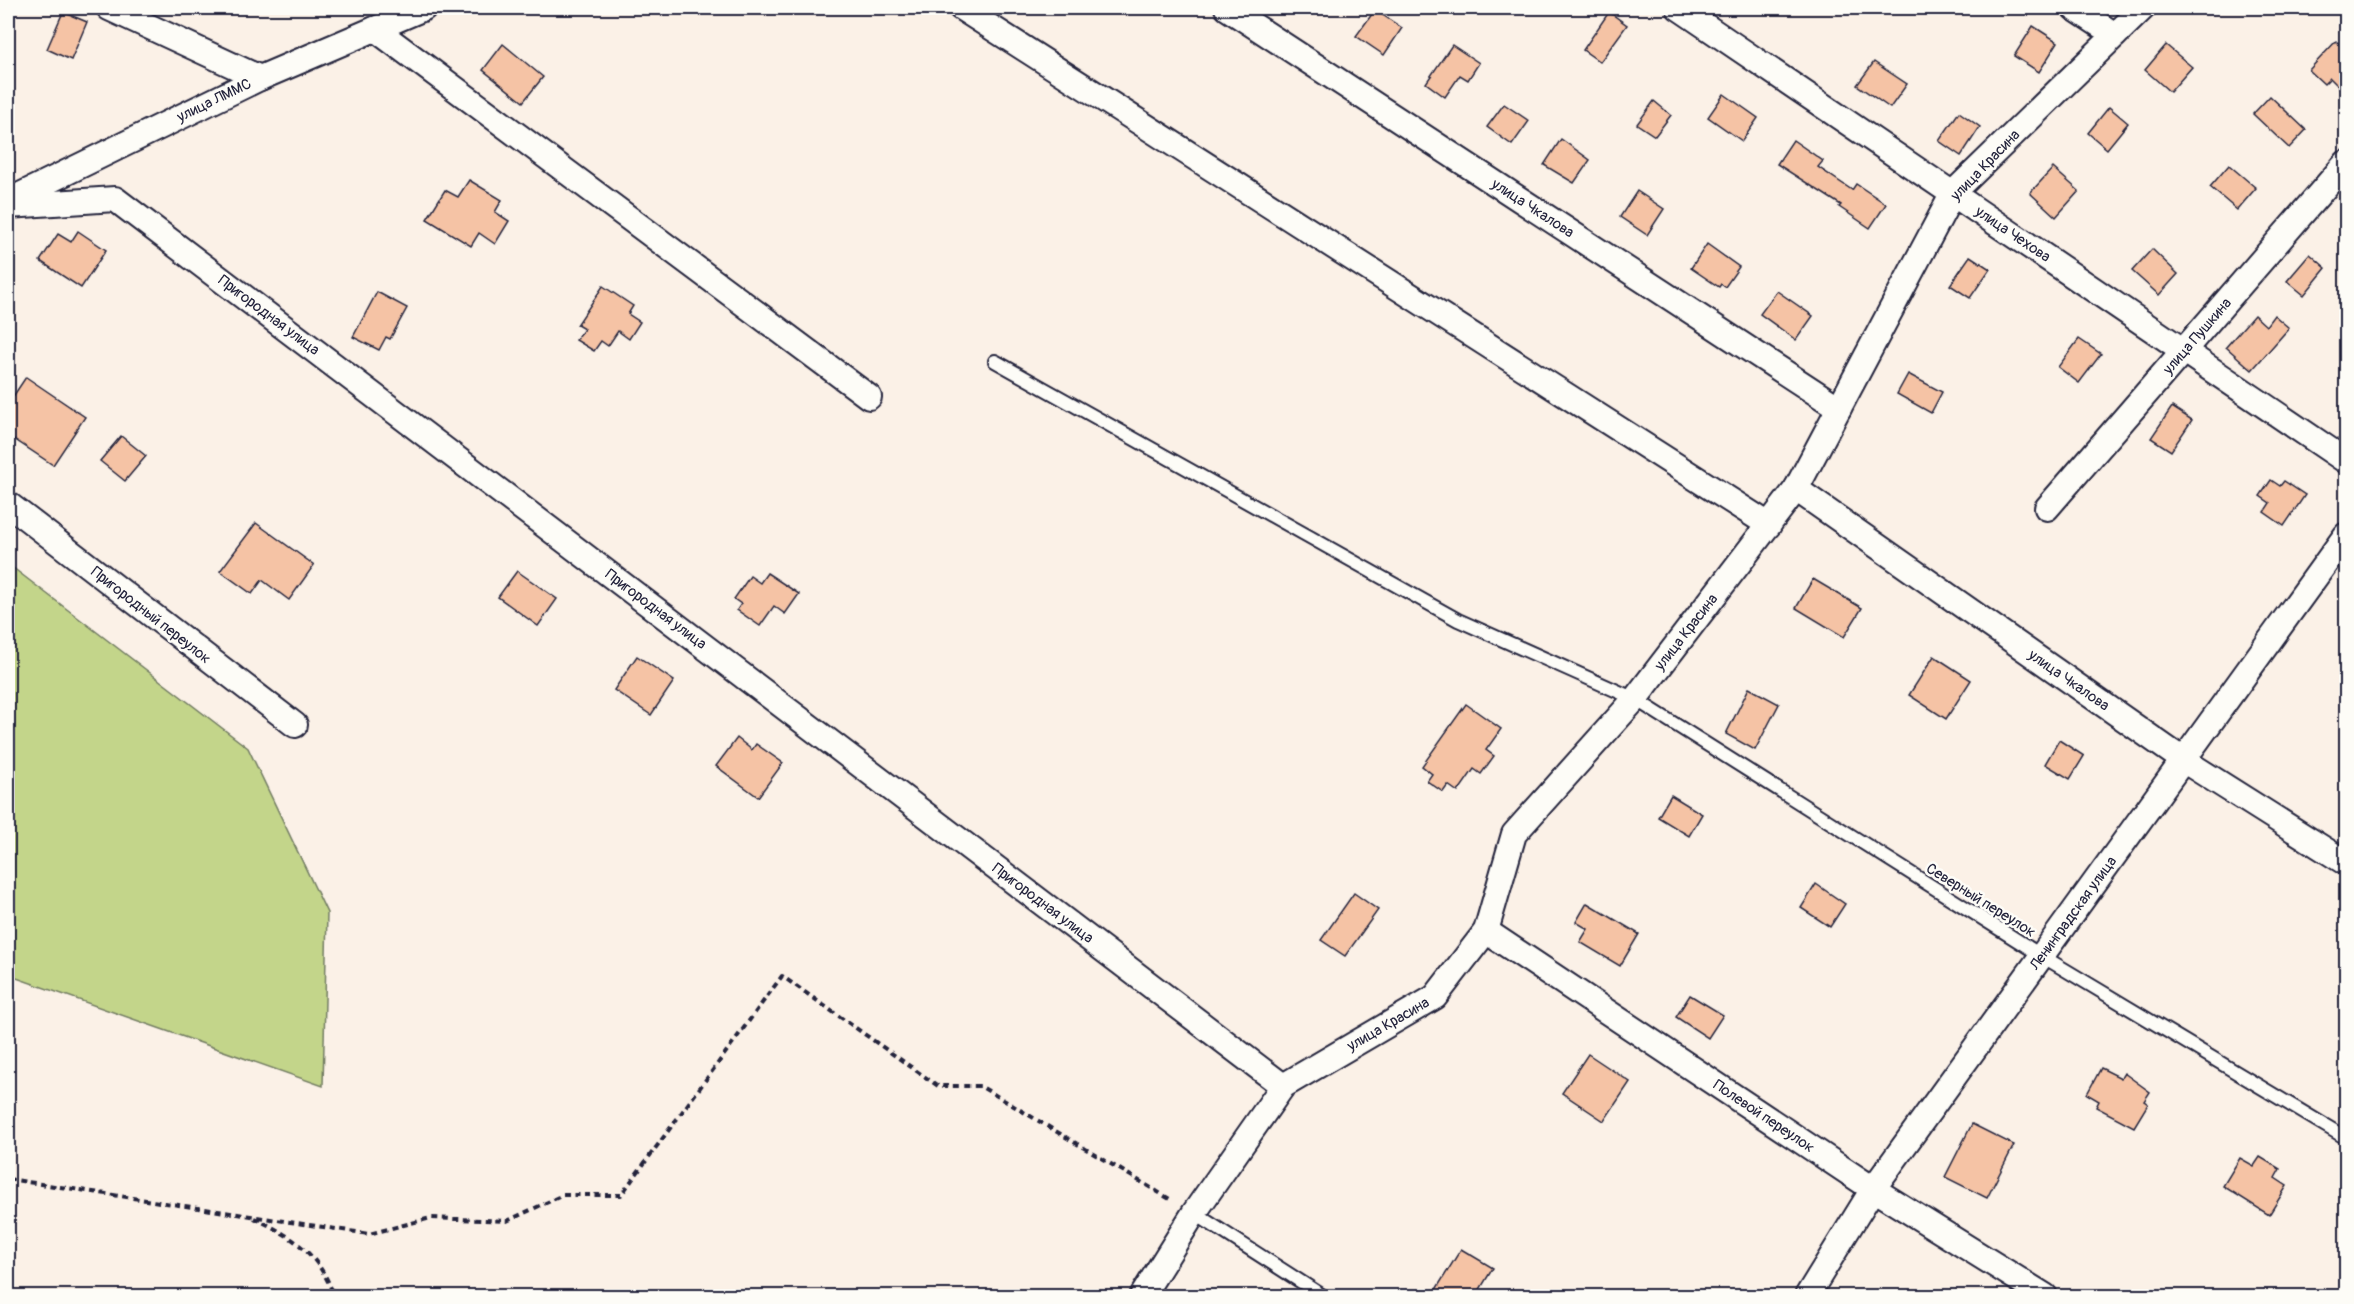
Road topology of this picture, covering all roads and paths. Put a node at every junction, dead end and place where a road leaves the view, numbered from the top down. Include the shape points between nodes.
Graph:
1 (109, 8) edge
2 (424, 8) edge
3 (961, 8) edge
4 (1227, 8) edge
5 (1679, 8) edge
6 (2074, 8) edge
7 (2143, 8) edge
8 (375, 28) junction
9 (2115, 35) junction
10 (260, 78) junction
11 (2346, 163) edge
12 (1953, 193) junction
13 (8, 201) edge
14 (8, 206) edge
15 (2184, 350) junction
16 (995, 361) dead end
17 (869, 398) dead end
18 (1839, 408) junction
19 (2346, 461) edge
20 (1796, 489) junction
21 (8, 504) edge
22 (2048, 508) dead end
23 (1769, 525) junction
24 (2346, 535) edge
25 (1635, 699) junction
26 (294, 725) dead end
27 (2183, 760) junction
28 (2346, 863) edge
29 (1486, 931) junction
30 (2042, 956) junction
31 (1283, 1086) junction
32 (2346, 1138) edge
33 (8, 1179) edge
34 (1873, 1189) junction
35 (1194, 1214) junction
36 (250, 1216) junction
37 (334, 1296) edge
38 (1142, 1296) edge
39 (1323, 1296) edge
40 (1807, 1296) edge
41 (2045, 1296) edge

1 - 10 street
2 - 8 street, улица ЛММС
3 - 23 street
4 - 18 street, улица Чкалова
5 - 12 street, улица Чехова
6 - 9 street
7 - 9 street, улица Красина
8 - 10 street, улица ЛММС
8 - 17 street
9 - 12 street, улица Красина
10 - 13 street, улица ЛММС
11 - 15 street, улица Пушкина
12 - 15 street, улица Чехова
12 - 18 street, улица Красина
14 - 31 street, Пригородная улица via 115,199
15 - 19 street, улица Чехова
15 - 22 street, улица Пушкина
16 - 25 lane, Северный переулок via 1458,620
18 - 20 street, улица Красина
20 - 23 street, улица Красина
20 - 27 street, улица Чкалова
21 - 26 street, Пригородный переулок
23 - 25 street, улица Красина
24 - 27 street, Ленинградская улица
25 - 29 street, улица Красина via 1514,834
25 - 30 lane, Северный переулок
27 - 28 street, улица Чкалова
27 - 30 street, Ленинградская улица
29 - 31 street, улица Красина via 1435,997
29 - 34 street, Полевой переулок
30 - 32 lane, Северный переулок
30 - 34 street, Ленинградская улица
31 - 35 street, улица Красина
33 - 36 path
34 - 40 street, Ленинградская улица
34 - 41 street, Полевой переулок
35 - 36 path via 980,1086 938,1086 782,976 621,1196 563,1195 507,1221 431,1218 369,1234
35 - 38 street, улица Красина
35 - 39 lane
36 - 37 path via 286,1233 314,1256

